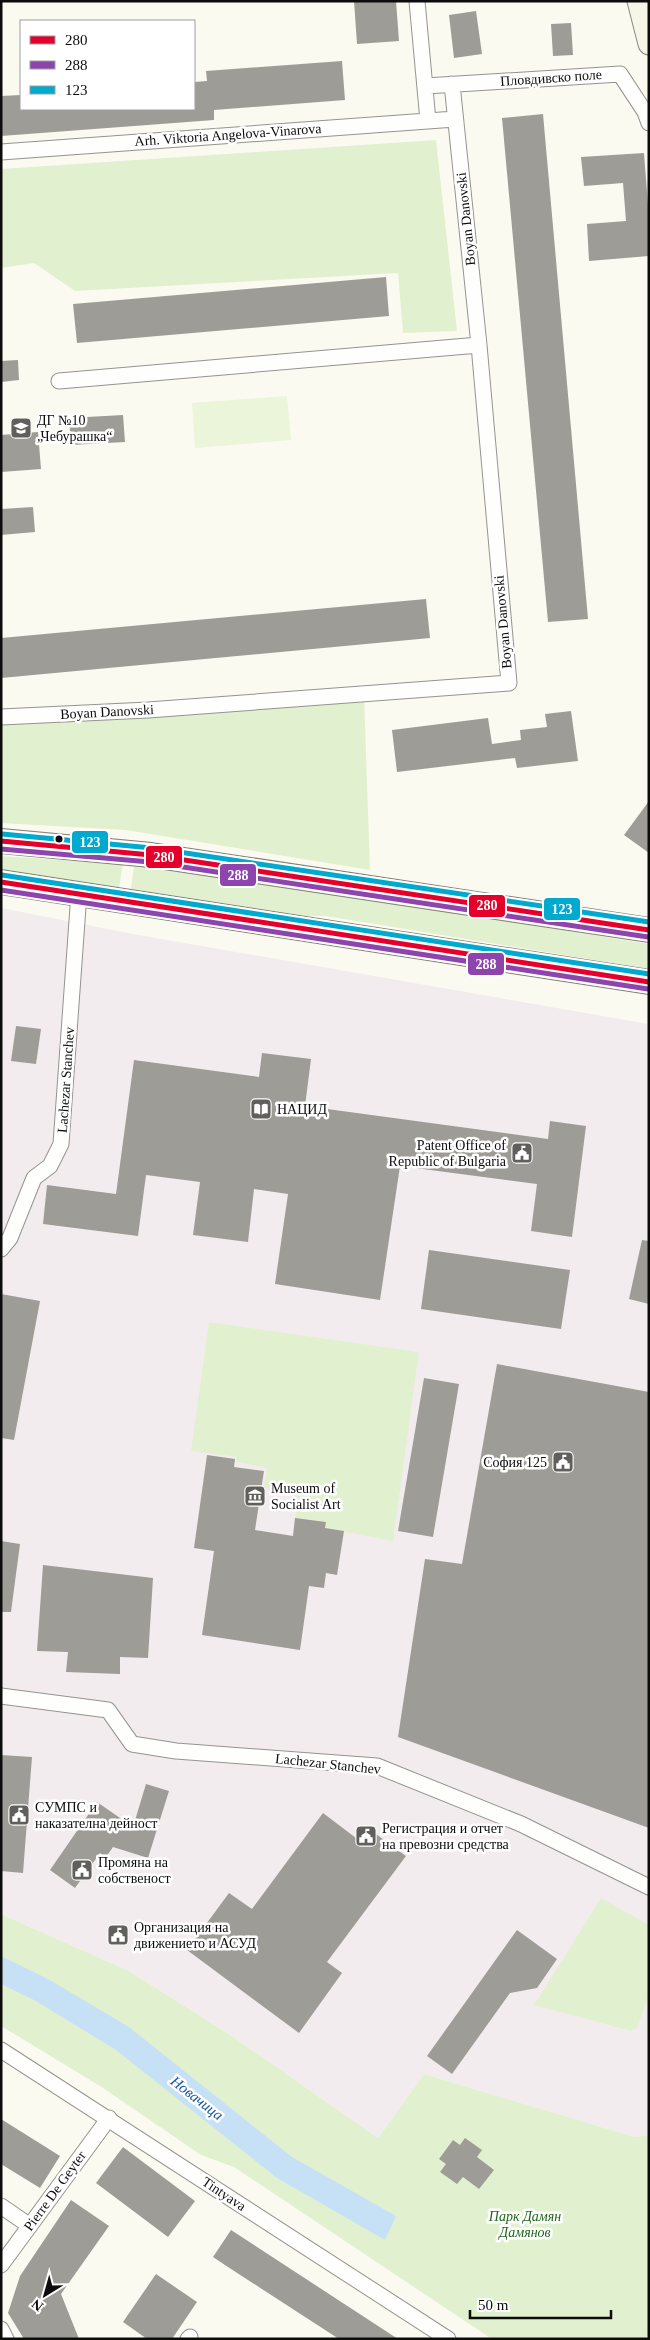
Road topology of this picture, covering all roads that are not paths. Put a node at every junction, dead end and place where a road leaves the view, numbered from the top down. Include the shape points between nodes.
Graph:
1 (417, 1) edge
2 (638, 1) edge
3 (649, 44) edge
4 (452, 84) junction
5 (425, 86) junction
6 (455, 119) junction
7 (428, 121) junction
8 (649, 123) edge
9 (1, 152) edge
10 (479, 345) junction
11 (60, 381) dead end
12 (1, 717) edge
13 (1, 841) edge
14 (1, 882) edge
15 (79, 893) junction
16 (649, 930) edge
17 (649, 982) edge
18 (1, 1249) edge
19 (1, 1696) edge
20 (649, 1887) edge
21 (1, 2050) edge
22 (109, 2118) junction
23 (1, 2206) edge
24 (30, 2226) junction
25 (1, 2265) edge
26 (1, 2329) edge
27 (6, 2339) edge
28 (448, 2339) edge

1 - 5 street
2 - 3 main road
4 - 5 street, Пловдивско поле
4 - 6 street, Boyan Danovski
4 - 8 street, Пловдивско поле via 620,74
5 - 7 street
6 - 7 street, Arh. Viktoria Angelova-Vinarova
6 - 10 street, Boyan Danovski
7 - 9 street, Arh. Viktoria Angelova-Vinarova
10 - 11 street
10 - 12 street, Boyan Danovski via 509,683 148,710
13 - 16 main road via 151,855
14 - 15 main road
15 - 17 main road
15 - 18 street, Lachezar Stanchev via 61,1144 50,1166 34,1178 10,1238
19 - 20 street, Lachezar Stanchev via 108,1710 132,1744 176,1751 377,1766 514,1821
21 - 22 street, Tintyava
22 - 24 street, Pierre De Geyter
22 - 28 street, Tintyava
23 - 24 street
24 - 25 street, Pierre De Geyter
26 - 27 street

